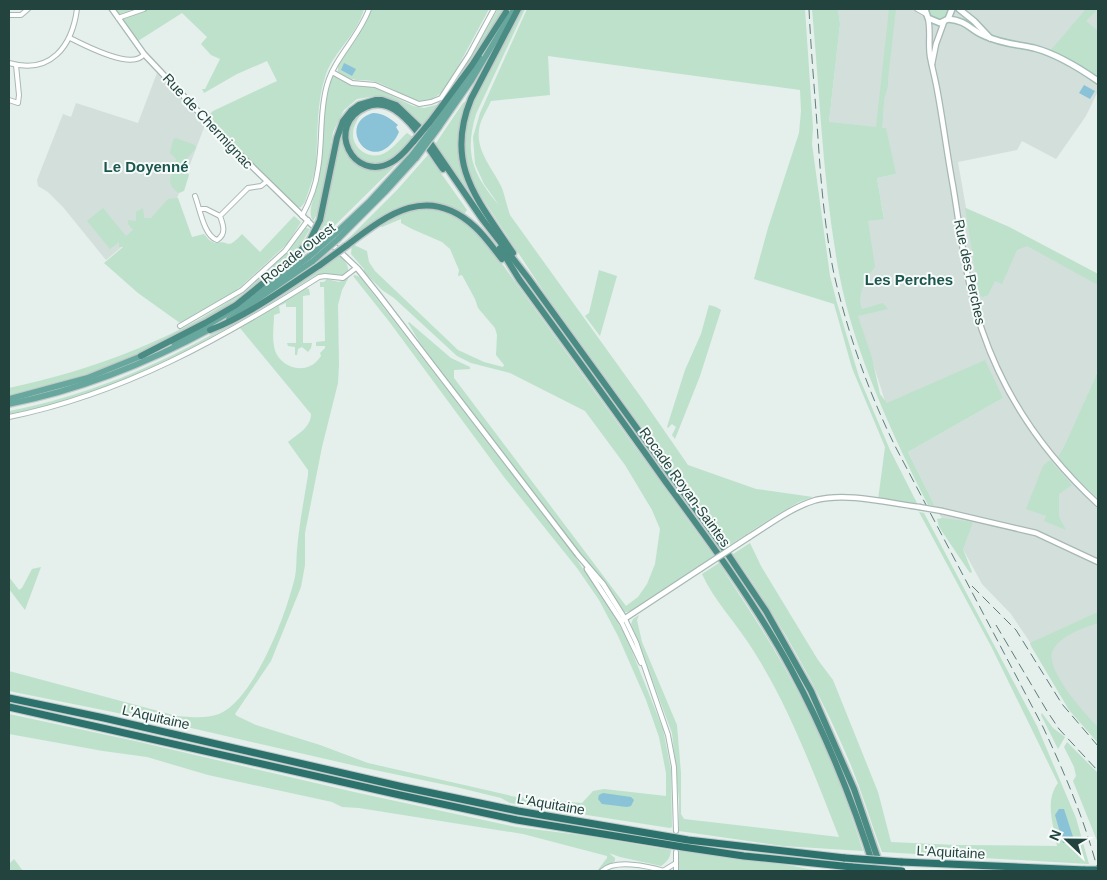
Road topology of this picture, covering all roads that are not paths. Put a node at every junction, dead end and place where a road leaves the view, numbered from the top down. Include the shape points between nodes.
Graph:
1 (28, 9) edge
2 (77, 9) edge
3 (112, 9) edge
4 (144, 9) edge
5 (369, 9) edge
6 (494, 9) edge
7 (514, 9) edge
8 (518, 9) edge
9 (917, 9) edge
10 (952, 9) edge
11 (959, 9) edge
12 (507, 10) edge
13 (926, 14) edge
14 (9, 15) edge
15 (118, 18) junction
16 (946, 20) junction
17 (70, 38) junction
18 (991, 38) junction
19 (144, 54) junction
20 (9, 63) edge
21 (16, 65) junction
22 (932, 65) junction
23 (332, 72) junction
24 (1098, 81) edge
25 (9, 100) edge
26 (435, 125) junction
27 (266, 182) junction
28 (195, 196) dead end
29 (200, 209) junction
30 (220, 216) junction
31 (302, 216) junction
32 (308, 220) junction
33 (312, 225) dead end
34 (318, 231) dead end
35 (311, 258) junction
36 (356, 268) junction
37 (528, 278) junction
38 (519, 279) junction
39 (180, 326) dead end
40 (210, 330) junction
41 (141, 356) junction
42 (9, 399) edge
43 (9, 404) edge
44 (9, 417) edge
45 (1098, 504) edge
46 (1098, 562) edge
47 (623, 620) junction
48 (9, 698) edge
49 (9, 707) edge
50 (676, 831) dead end
51 (676, 852) dead end
52 (676, 863) junction
53 (1098, 870) edge
54 (602, 871) edge
55 (664, 871) edge
56 (676, 871) edge
57 (875, 871) edge
58 (882, 871) edge
59 (902, 871) edge

1 - 14 street via 21,15
2 - 17 street
3 - 15 street, Rue de Chermignac
4 - 15 street
5 - 23 street via 362,26
6 - 23 street via 469,55 441,98 436,100 419,104 375,84 352,83
7 - 26 main road, Rocade Ouest via 471,81
8 - 37 highway via 471,99 460,141 464,170 470,185
9 - 13 street
10 - 16 main road
11 - 18 main road
12 - 26 highway, Rocade Royan-Saintes
13 - 16 main road via 936,23
13 - 22 street, Rue des Perches
15 - 19 street, Rue de Chermignac
16 - 18 main road via 966,23
16 - 22 street, Rue des Perches
17 - 19 street via 118,58 138,59
17 - 21 street via 50,60 35,65
18 - 24 main road via 1051,53
19 - 27 street, Rue de Chermignac
20 - 21 street
21 - 25 street via 18,103
22 - 45 street, Rue des Perches via 967,269 981,329 1006,387 1031,429 1061,468
23 - 31 street via 321,110 318,168
26 - 35 main road, Rocade Ouest, bridge via 414,156 336,237
26 - 38 highway, Rocade Royan-Saintes, bridge via 403,153 390,163 380,167 358,162 346,145 348,124 363,108 383,105 406,119 426,145
27 - 30 street via 248,188
27 - 31 street, Rue de Chermignac
28 - 29 street
29 - 30 street
29 - 30 street via 207,232 215,239 219,239 223,232
31 - 32 street, Rue de Chermignac
32 - 33 street, Rue de Chermignac
32 - 39 street via 284,251 242,290
34 - 36 street
35 - 40 main road, Rocade Ouest via 248,307
35 - 41 main road, Rocade Ouest via 223,317
36 - 44 street via 343,278 318,277 236,327 150,372 87,396
36 - 47 street via 603,584
37 - 41 highway, Rocade Royan-Saintes, bridge via 420,128 389,102 371,100 351,111 340,127 320,220 310,240 294,258 236,305
37 - 58 highway, Rocade Royan-Saintes via 766,611 811,691 854,789
38 - 40 highway, bridge via 475,227 455,212 418,206 400,210 246,312
38 - 57 highway, Rocade Royan-Saintes via 712,545 768,630 822,732 848,792
40 - 43 main road, Rocade Ouest via 105,377
41 - 42 main road, Rocade Ouest via 87,378
46 - 47 street, bridge via 1036,533 942,510 826,498 783,515
47 - 50 street via 636,642 666,727 672,751
48 - 53 highway, L'Aquitaine, bridge via 403,787 518,811 688,840 845,858
49 - 59 highway, L'Aquitaine, bridge via 517,820 700,850
51 - 52 street
52 - 55 street
52 - 56 street
54 - 55 street via 622,864

